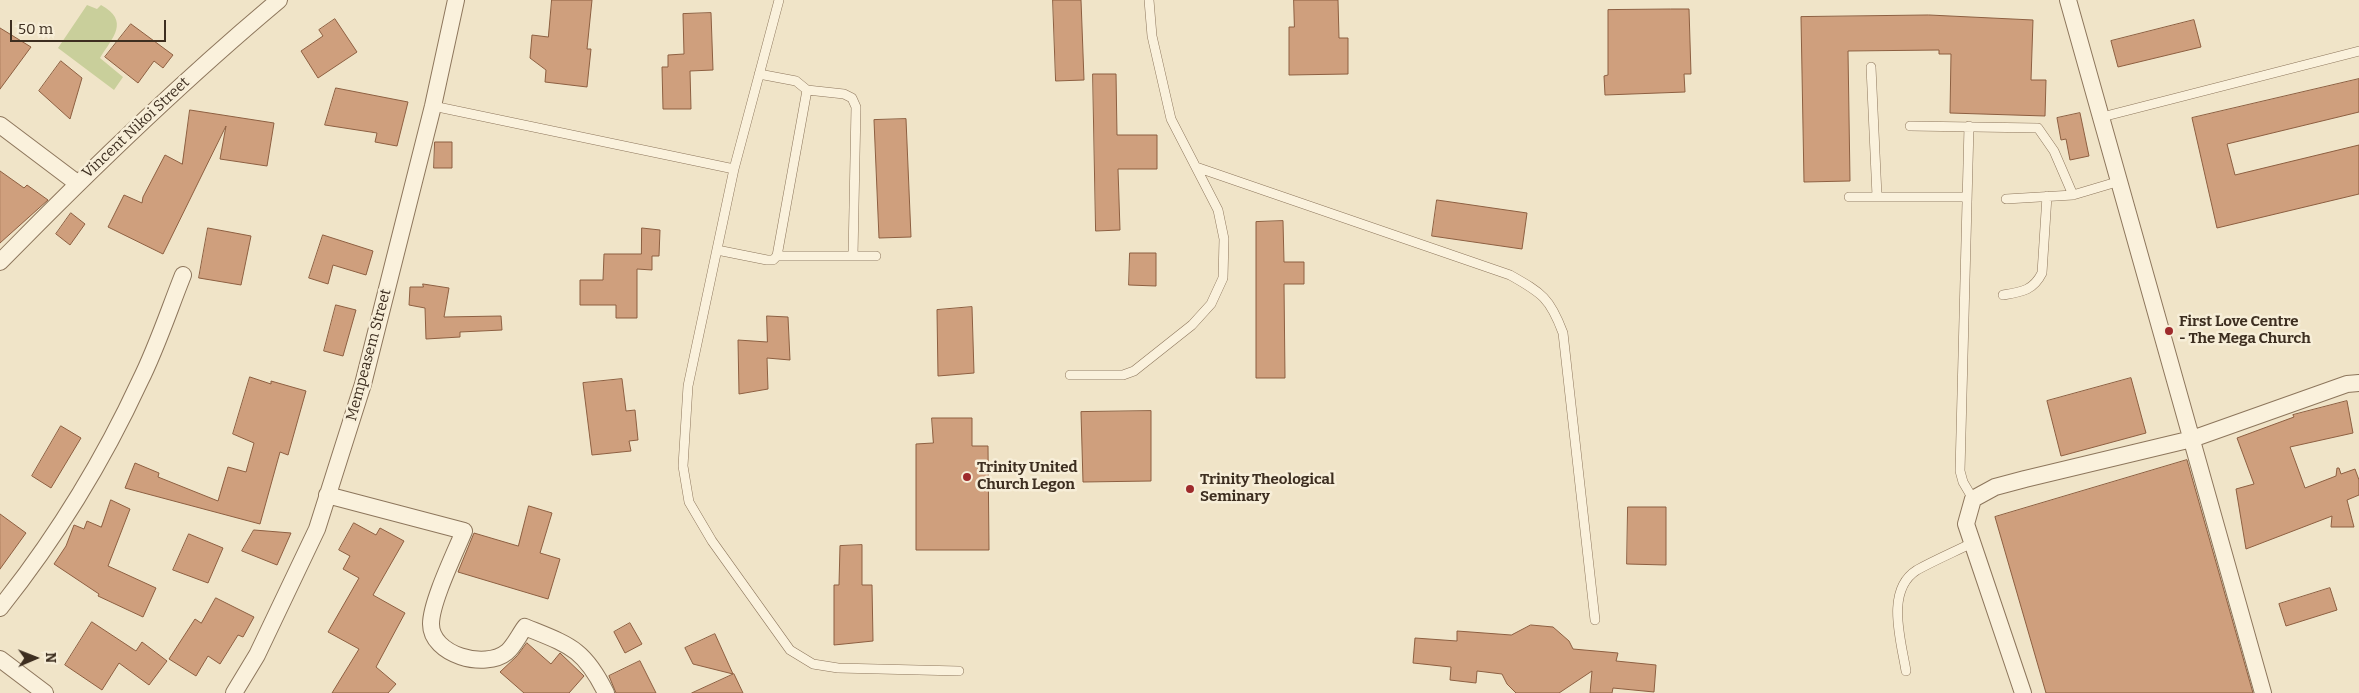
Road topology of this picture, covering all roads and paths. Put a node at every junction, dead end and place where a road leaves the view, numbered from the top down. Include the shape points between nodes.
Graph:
1 (279, 0) edge
2 (456, 0) edge
3 (779, 0) edge
4 (1149, 0) edge
5 (2068, 0) edge
6 (2359, 51) edge
7 (1872, 67) dead end
8 (759, 74) junction
9 (806, 90) junction
10 (433, 106) junction
11 (2102, 117) junction
12 (0, 125) edge
13 (1910, 126) dead end
14 (1969, 126) junction
15 (1196, 167) junction
16 (734, 169) junction
17 (2120, 181) junction
18 (77, 183) junction
19 (2073, 194) junction
20 (1877, 196) junction
21 (2047, 196) junction
22 (1849, 197) dead end
23 (1966, 197) junction
24 (2006, 199) dead end
25 (717, 250) junction
26 (777, 256) junction
27 (853, 256) junction
28 (876, 256) dead end
29 (0, 262) edge
30 (183, 275) dead end
31 (2003, 295) dead end
32 (1070, 375) dead end
33 (2359, 383) edge
34 (2192, 439) junction
35 (327, 495) junction
36 (1973, 499) junction
37 (1972, 543) junction
38 (0, 608) edge
39 (1595, 620) dead end
40 (0, 659) edge
41 (959, 671) dead end
42 (1906, 671) dead end
43 (45, 693) edge
44 (234, 693) edge
45 (606, 693) edge
46 (2023, 693) edge
47 (2262, 693) edge

1 - 18 street, Vincent Nikoi Street via 237,34
2 - 10 street, Mempeasem Street
3 - 8 lane
4 - 15 lane via 1152,36 1171,119
5 - 11 street
6 - 11 lane
7 - 20 lane
8 - 9 lane via 796,81
8 - 16 lane
9 - 26 lane
9 - 27 lane via 844,94 852,98 856,107
10 - 16 lane
10 - 35 street, Mempeasem Street via 363,384
11 - 17 street
12 - 18 street
13 - 14 lane
14 - 19 lane via 2042,130
14 - 23 lane
15 - 32 lane via 1218,210 1224,239 1223,278 1211,304 1192,325 1134,371 1124,375
15 - 39 lane via 1510,275 1536,290 1554,309 1564,333
16 - 25 lane
17 - 19 lane
17 - 34 street
18 - 29 street, Vincent Nikoi Street
19 - 21 lane
20 - 22 lane
20 - 23 lane
21 - 24 lane
21 - 31 lane via 2042,273 2037,284 2028,290
23 - 36 lane via 1960,471
25 - 26 lane via 767,260
25 - 41 lane via 688,386 683,466 689,502 698,518 790,650 814,664 838,668
26 - 27 lane
27 - 28 lane
30 - 38 street via 140,381 85,484 28,573
33 - 34 street via 2347,384
34 - 36 street via 2025,478 1995,487
34 - 47 street
35 - 44 street, Mempeasem Street via 317,529 257,655
35 - 45 street via 464,531 437,600 431,625 438,642 465,660 488,660 507,652 525,627 574,648 595,670
36 - 37 street via 1966,524
37 - 42 lane via 1916,571 1904,584 1898,618
37 - 46 street
40 - 43 street

